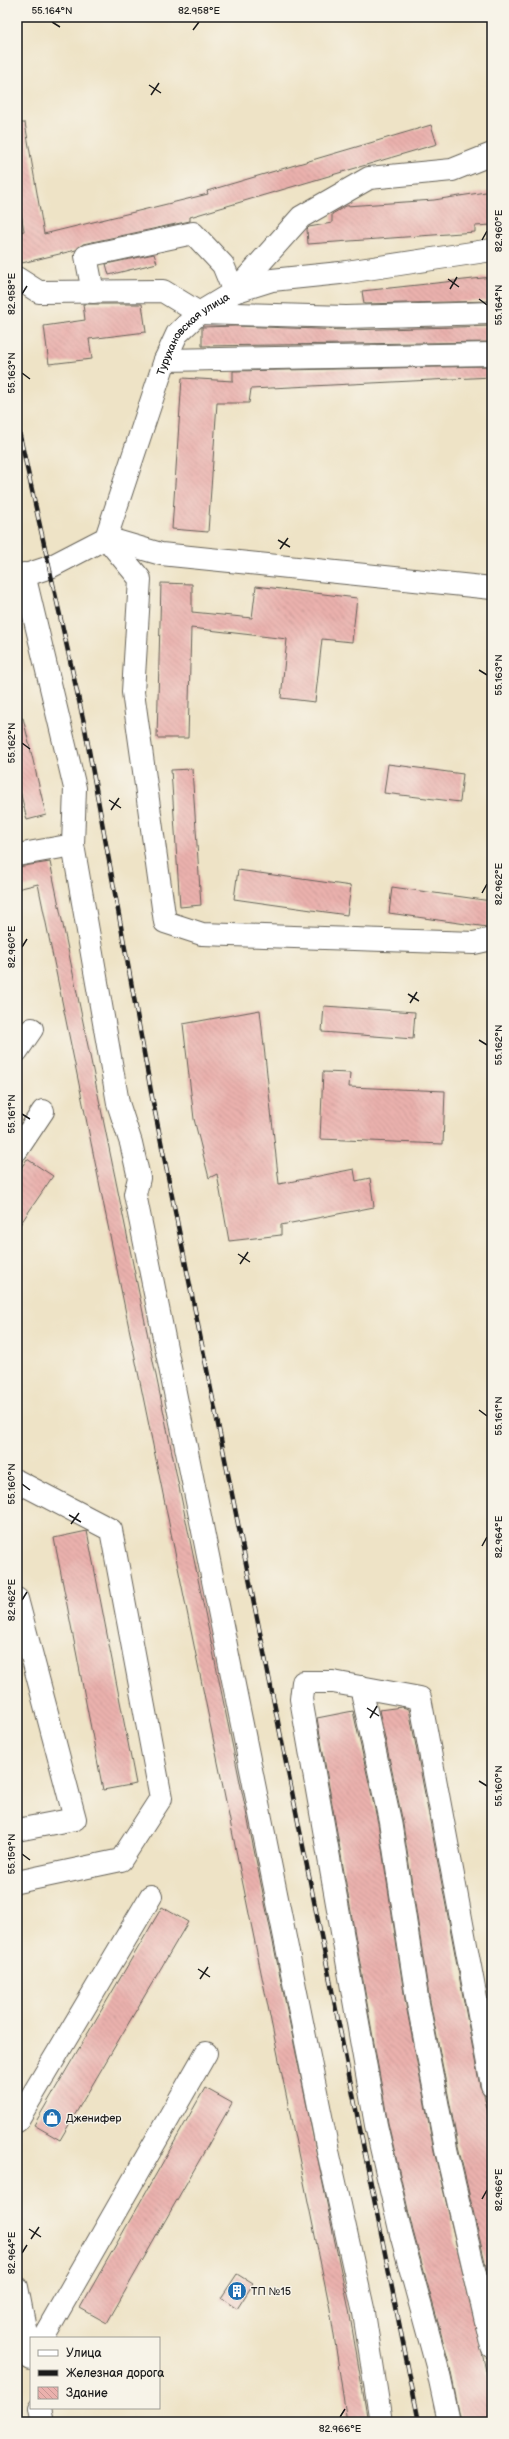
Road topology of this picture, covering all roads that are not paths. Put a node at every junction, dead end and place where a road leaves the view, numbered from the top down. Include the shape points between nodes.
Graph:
1 (492, 154) edge
2 (492, 250) edge
3 (17, 278) edge
4 (93, 292) junction
5 (234, 292) junction
6 (199, 313) junction
7 (492, 313) edge
8 (492, 354) edge
9 (165, 360) junction
10 (106, 538) junction
11 (21, 576) edge
12 (492, 588) edge
13 (73, 845) junction
14 (17, 855) edge
15 (492, 939) edge
16 (32, 1029) dead end
17 (17, 1051) edge
18 (43, 1111) dead end
19 (17, 1150) edge
20 (17, 1481) edge
21 (17, 1599) edge
22 (361, 1687) junction
23 (17, 1830) edge
24 (17, 1882) edge
25 (150, 1896) dead end
26 (206, 2052) dead end
27 (492, 2085) edge
28 (17, 2121) edge
29 (17, 2287) edge
30 (44, 2337) edge
31 (492, 2347) edge
32 (30, 2354) edge
33 (40, 2409) edge
34 (43, 2422) edge
35 (381, 2422) edge
36 (449, 2422) edge

1 - 5 street via 452,170 369,178 301,217
2 - 5 street, Турухановская улица via 340,273 272,280
3 - 4 street via 39,292
4 - 5 street via 86,256 193,233 223,265
4 - 6 street via 163,291
5 - 6 street, Турухановская улица
6 - 7 street via 346,317
6 - 9 street, Турухановская улица via 177,334
8 - 9 street
9 - 10 street, Турухановская улица
10 - 11 street via 50,567
10 - 12 street via 161,554
10 - 15 street via 140,579 133,692 165,922 202,934 474,943
11 - 13 street via 75,788
13 - 14 street
13 - 35 street via 118,1103 139,1178 135,1194 324,2136 364,2313
16 - 17 street
18 - 19 street
20 - 24 street via 111,1530 161,1798 121,1860
21 - 23 street via 75,1819
22 - 27 street via 420,1698
22 - 31 street via 390,1821 417,1998 446,2149
22 - 36 street via 333,1682 304,1682 301,1699 376,2125
25 - 28 street
26 - 30 street
29 - 32 street
33 - 34 street

